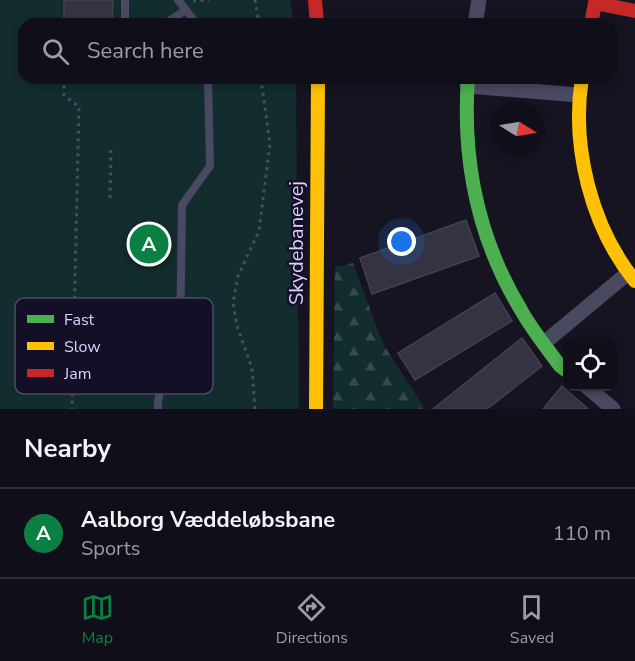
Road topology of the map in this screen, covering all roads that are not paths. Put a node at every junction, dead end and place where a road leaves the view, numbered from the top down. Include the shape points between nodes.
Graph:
1 (125, 0) edge
2 (178, 0) edge
3 (315, 0) edge
4 (479, 0) edge
5 (595, 1) edge
6 (186, 10) junction
7 (635, 10) edge
8 (125, 18) edge
9 (173, 18) edge
10 (192, 18) edge
11 (316, 18) edge
12 (476, 18) edge
13 (592, 18) edge
14 (208, 84) edge
15 (318, 84) edge
16 (467, 84) edge
17 (484, 84) edge
18 (581, 84) edge
19 (579, 95) junction
20 (631, 277) edge
21 (181, 298) edge
22 (544, 343) junction
23 (563, 369) edge
24 (591, 391) edge
25 (160, 394) edge
26 (158, 409) edge
27 (316, 409) edge
28 (613, 409) edge

1 - 8 lane
2 - 6 lane
3 - 11 street
4 - 12 street
5 - 7 street
5 - 13 street
6 - 9 lane
6 - 10 lane
14 - 21 lane via 210,166 182,205
15 - 27 street, Skydebanevej
16 - 22 street via 466,142 473,195 501,273
17 - 19 street
18 - 19 street
19 - 20 street via 580,146 591,190 606,233
20 - 22 street
22 - 23 street
24 - 28 street
25 - 26 lane

